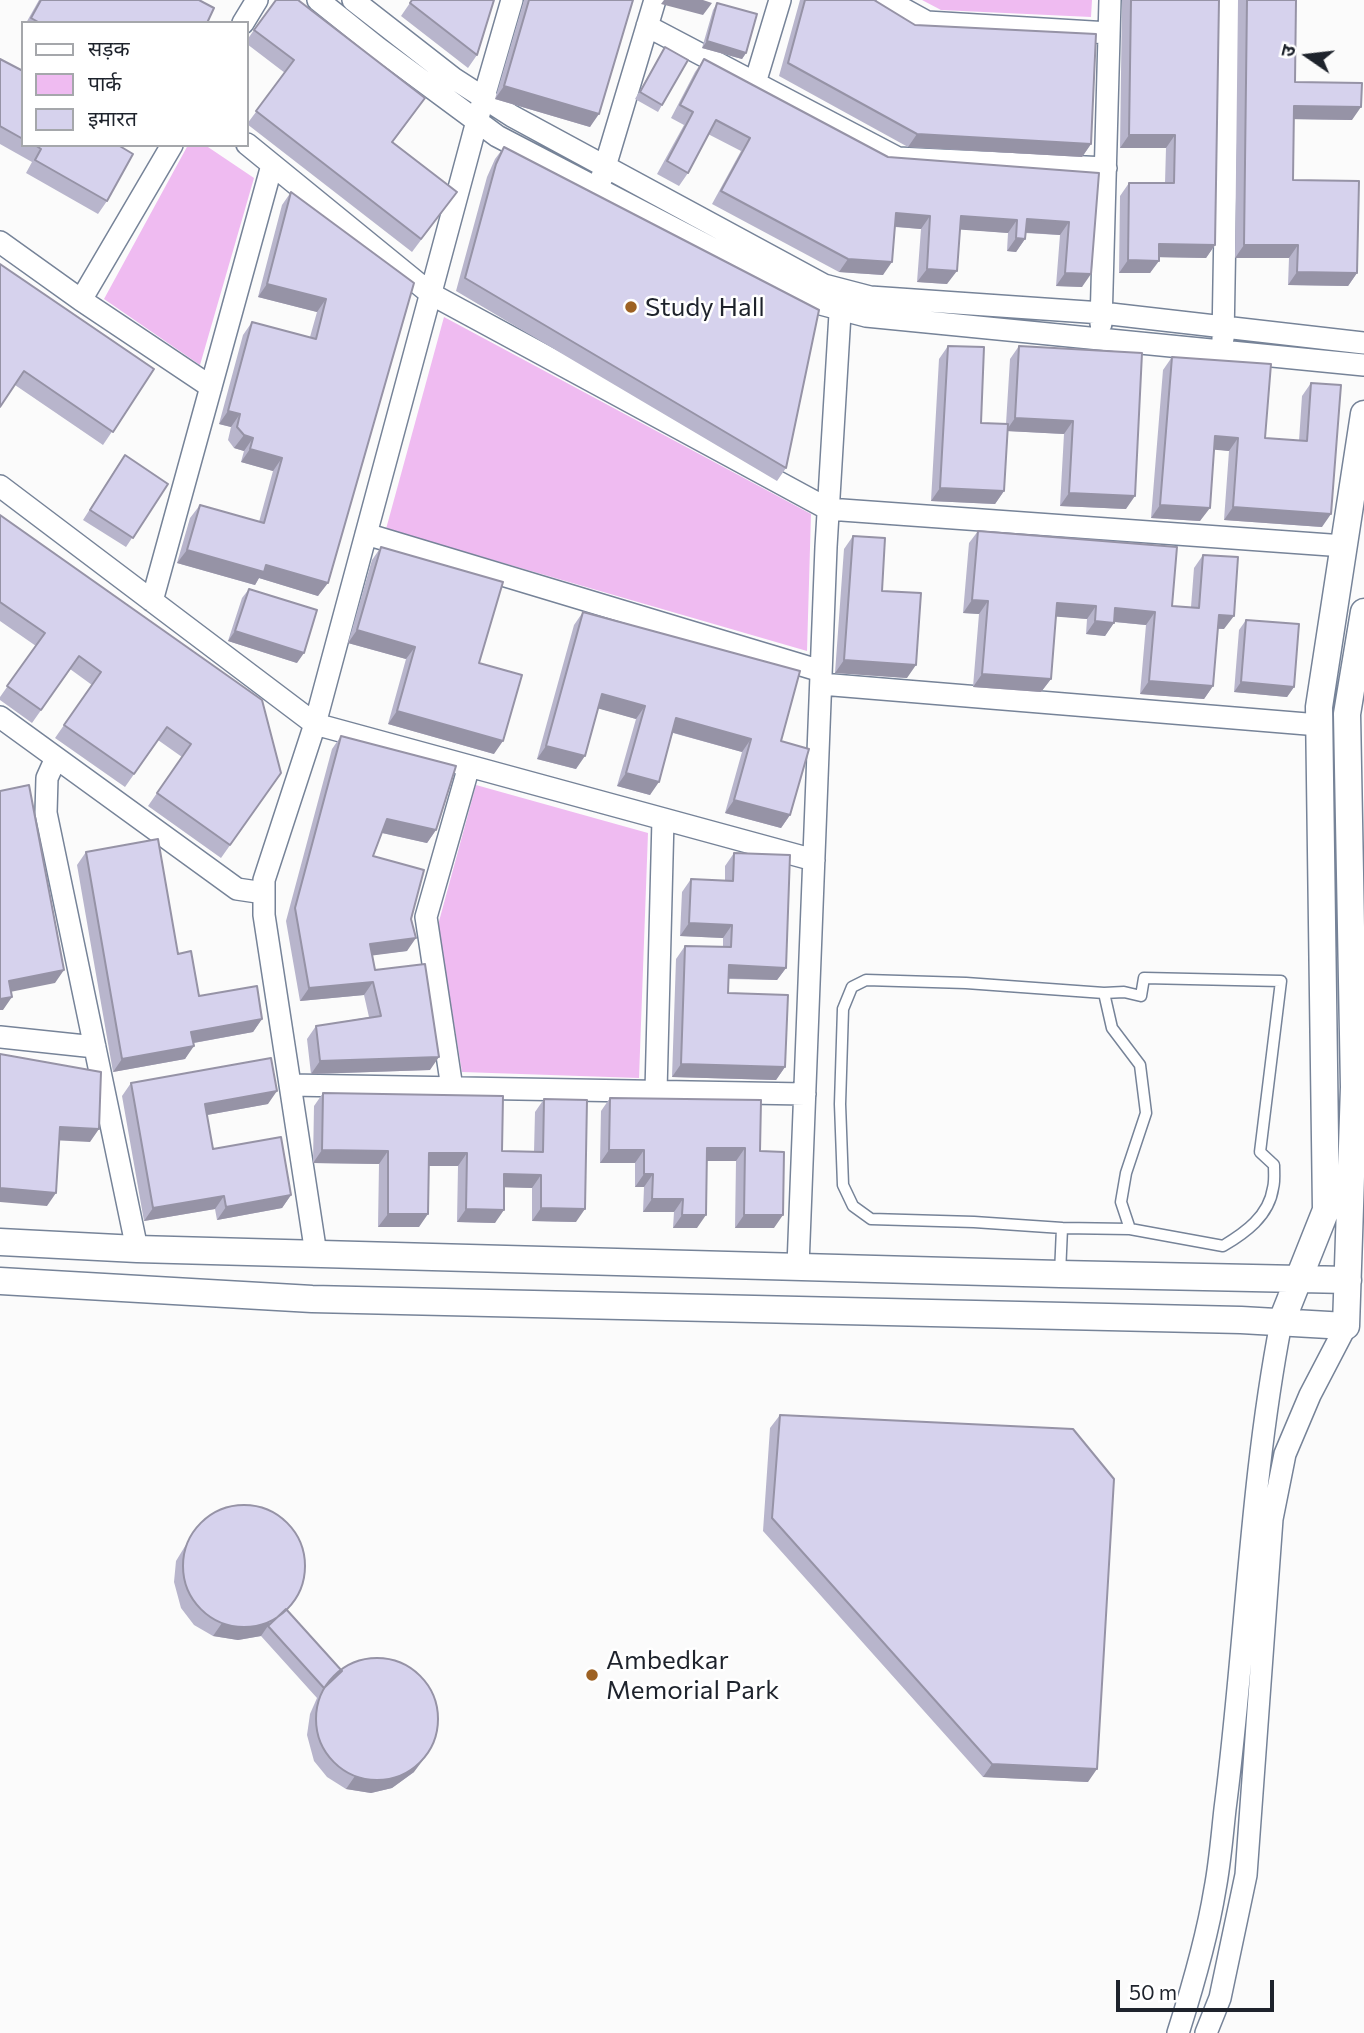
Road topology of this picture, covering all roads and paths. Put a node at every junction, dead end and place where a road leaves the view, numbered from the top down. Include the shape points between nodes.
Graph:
1 (257, 0) edge
2 (318, 0) edge
3 (354, 0) edge
4 (512, 0) edge
5 (655, 0) edge
6 (780, 0) edge
7 (887, 0) edge
8 (1110, 0) edge
9 (1229, 0) edge
10 (244, 21) edge
11 (648, 26) junction
12 (1109, 33) junction
13 (755, 83) junction
14 (484, 98) junction
15 (477, 121) junction
16 (248, 145) edge
17 (171, 147) edge
18 (272, 164) junction
19 (605, 166) junction
20 (1106, 168) junction
21 (599, 189) junction
22 (0, 242) edge
23 (431, 294) junction
24 (841, 299) junction
25 (81, 300) junction
26 (1102, 313) junction
27 (1224, 326) junction
28 (1100, 341) junction
29 (1364, 343) edge
30 (1223, 352) junction
31 (1364, 365) edge
32 (211, 387) junction
33 (1364, 414) edge
34 (0, 486) edge
35 (828, 509) junction
36 (366, 534) junction
37 (1344, 546) junction
38 (152, 601) junction
39 (1364, 612) edge
40 (821, 678) junction
41 (0, 717) edge
42 (315, 724) junction
43 (1319, 725) junction
44 (56, 758) junction
45 (469, 766) junction
46 (663, 819) junction
47 (814, 860) junction
48 (264, 893) junction
49 (1104, 993) junction
50 (0, 1037) edge
51 (95, 1047) junction
52 (290, 1086) junction
53 (452, 1088) junction
54 (656, 1091) junction
55 (805, 1094) junction
56 (1062, 1228) junction
57 (1130, 1229) junction
58 (0, 1242) edge
59 (137, 1250) junction
60 (316, 1254) junction
61 (798, 1266) junction
62 (1060, 1274) junction
63 (1298, 1279) junction
64 (1348, 1280) junction
65 (0, 1281) edge
66 (1352, 1313) edge
67 (1281, 1323) junction
68 (1178, 2033) edge
69 (1206, 2033) edge

1 - 10 street
2 - 15 street
3 - 14 street
4 - 14 street
5 - 11 street
6 - 13 street
7 - 12 street via 927,22
8 - 12 street
9 - 27 street
11 - 13 street
11 - 19 street
12 - 20 street
13 - 20 street via 898,158
14 - 15 street
14 - 19 street
15 - 21 street
15 - 23 street
16 - 18 street
17 - 25 street
18 - 23 street
18 - 32 street
19 - 21 street
19 - 24 street via 824,285
20 - 26 street
21 - 24 street via 817,303
22 - 25 street
23 - 35 street
23 - 36 street
24 - 26 street via 870,297
24 - 28 street via 866,316
24 - 35 street
25 - 32 street
26 - 27 street
26 - 28 street
27 - 29 street
27 - 30 street
28 - 30 street
30 - 31 street
32 - 38 street
33 - 37 street
34 - 38 street
35 - 37 street
35 - 40 street
36 - 40 street
36 - 42 street
37 - 43 street
38 - 42 street
39 - 64 street via 1347,714 1354,1087
40 - 43 street
40 - 47 street
41 - 44 street
42 - 45 street
42 - 48 street via 264,880
43 - 63 street via 1326,1210
44 - 48 street via 237,889
44 - 51 street via 47,778 46,813
45 - 46 street
45 - 53 street via 426,917
46 - 47 street
46 - 54 street
47 - 55 street
48 - 52 street
49 - 56 lane via 866,980 852,987 843,1009 843,1185 853,1206 871,1219
49 - 57 lane via 1112,1028 1140,1065 1146,1113 1121,1202
49 - 57 lane via 1141,996 1144,978 1281,981 1260,1152 1273,1165 1273,1188 1266,1210 1241,1236 1223,1246
50 - 51 street
51 - 59 street
52 - 53 street
52 - 60 street
53 - 54 street
54 - 55 street
55 - 61 street
56 - 57 lane
56 - 62 lane
58 - 59 street
59 - 60 street
60 - 61 street
61 - 62 street
62 - 63 street
63 - 64 street
63 - 67 street
64 - 66 street
65 - 67 street via 312,1298
66 - 67 street
66 - 69 street via 1285,1454 1274,1506 1246,1875 1220,1998
67 - 68 street via 1261,1445 1215,1889

